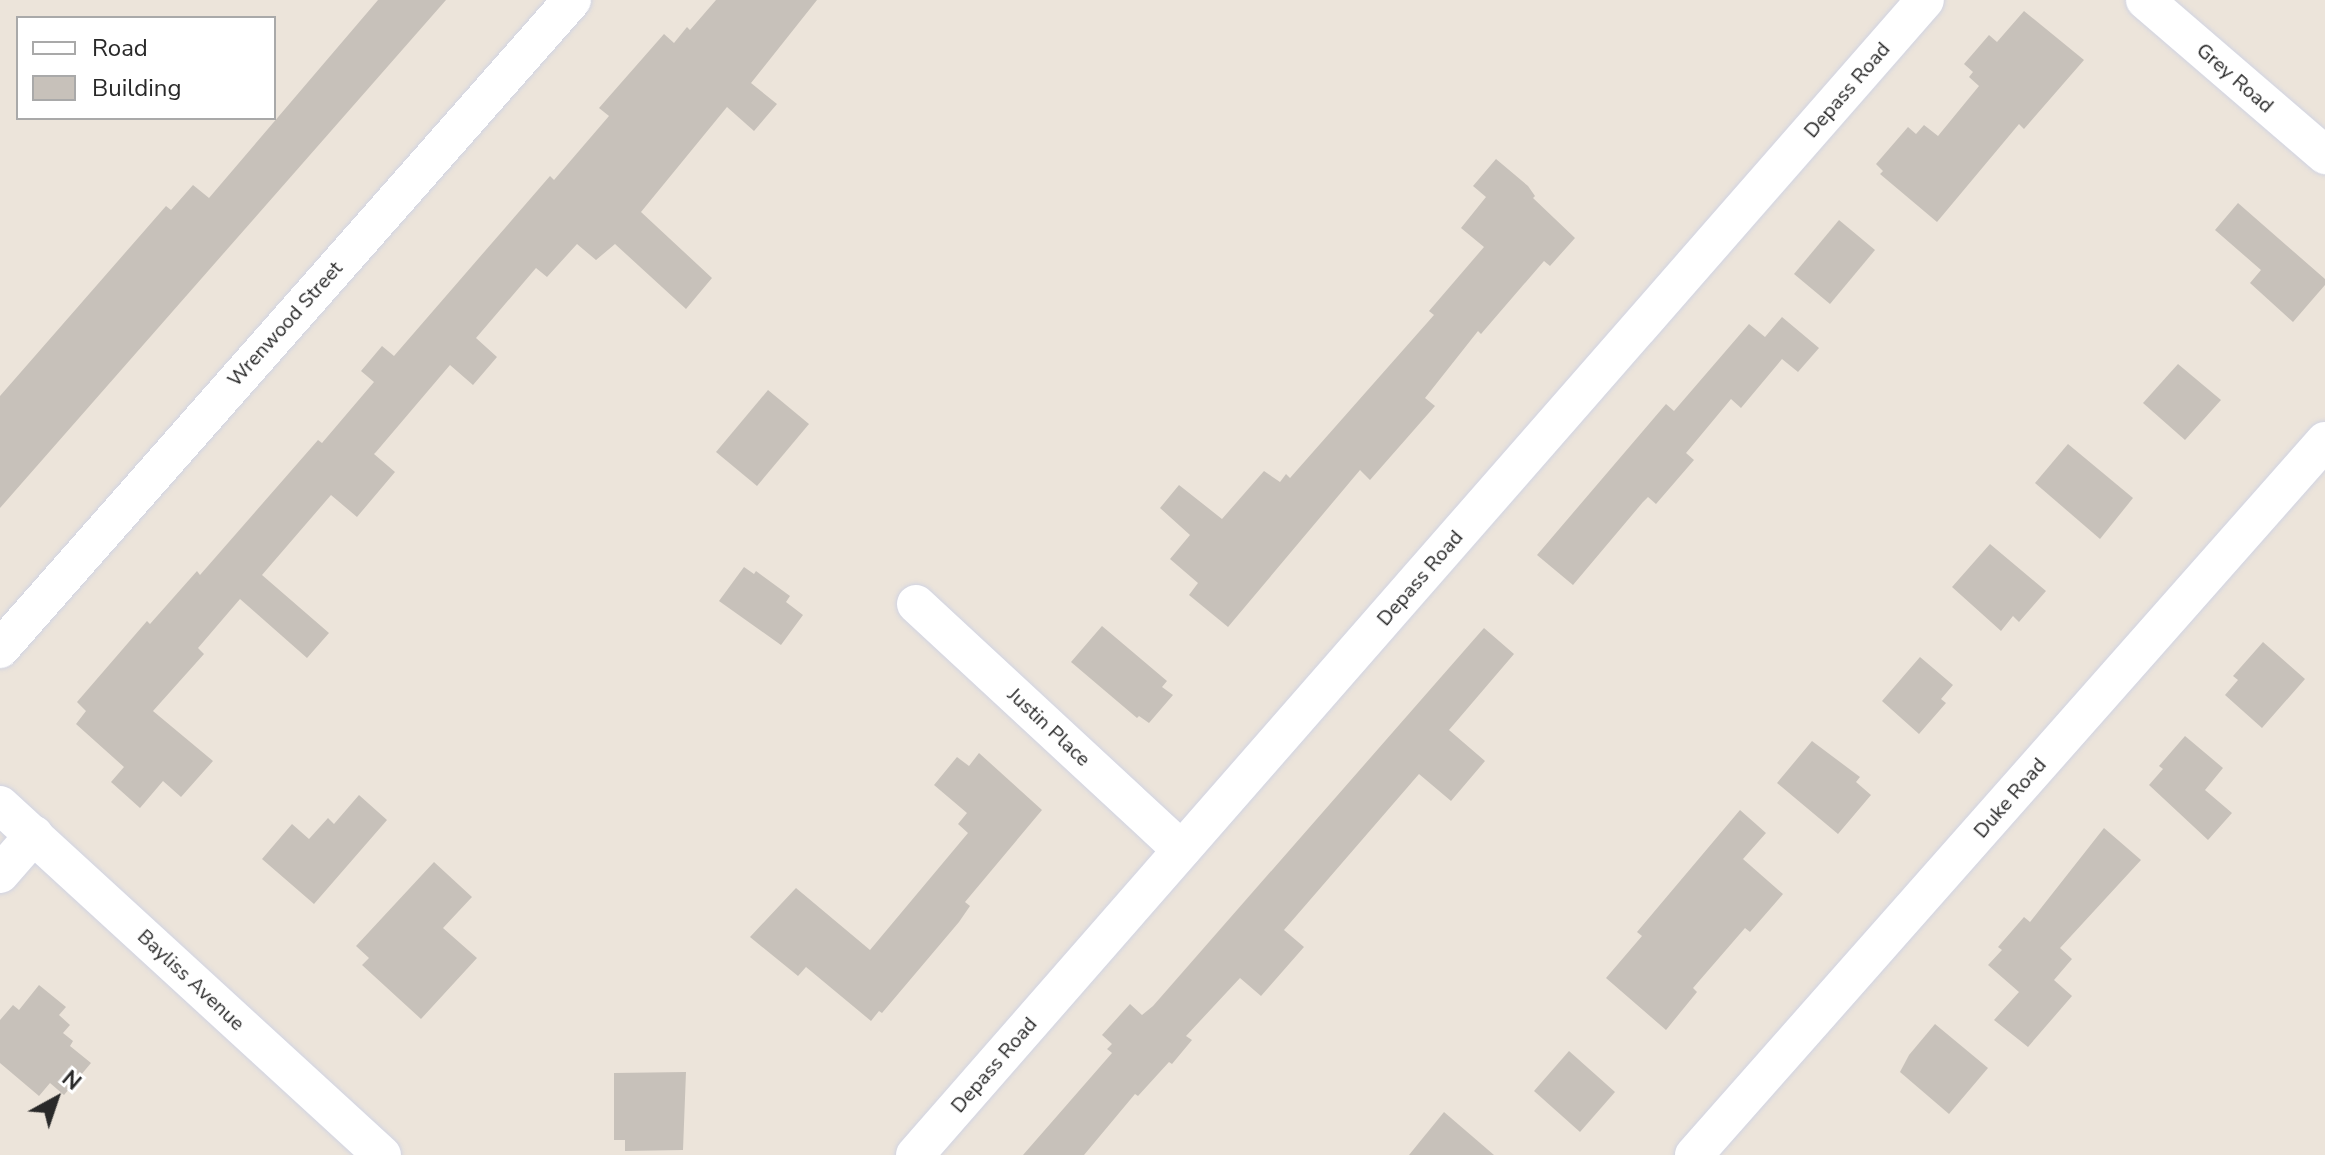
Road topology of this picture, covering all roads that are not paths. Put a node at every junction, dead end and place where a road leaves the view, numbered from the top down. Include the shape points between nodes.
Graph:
1 (572, 0) edge
2 (1925, 0) edge
3 (2145, 0) edge
4 (2325, 155) edge
5 (2325, 441) edge
6 (916, 604) dead end
7 (0, 649) edge
8 (0, 805) edge
9 (34, 835) junction
10 (1182, 850) junction
11 (0, 874) edge
12 (382, 1155) edge
13 (915, 1155) edge
14 (1694, 1155) edge

1 - 7 street, Wrenwood Street
2 - 10 street, Depass Road
3 - 4 street, Grey Road
5 - 14 street, Duke Road
6 - 10 street, Justin Place
8 - 9 street, Bayliss Avenue
9 - 11 street
9 - 12 street, Bayliss Avenue
10 - 13 street, Depass Road

